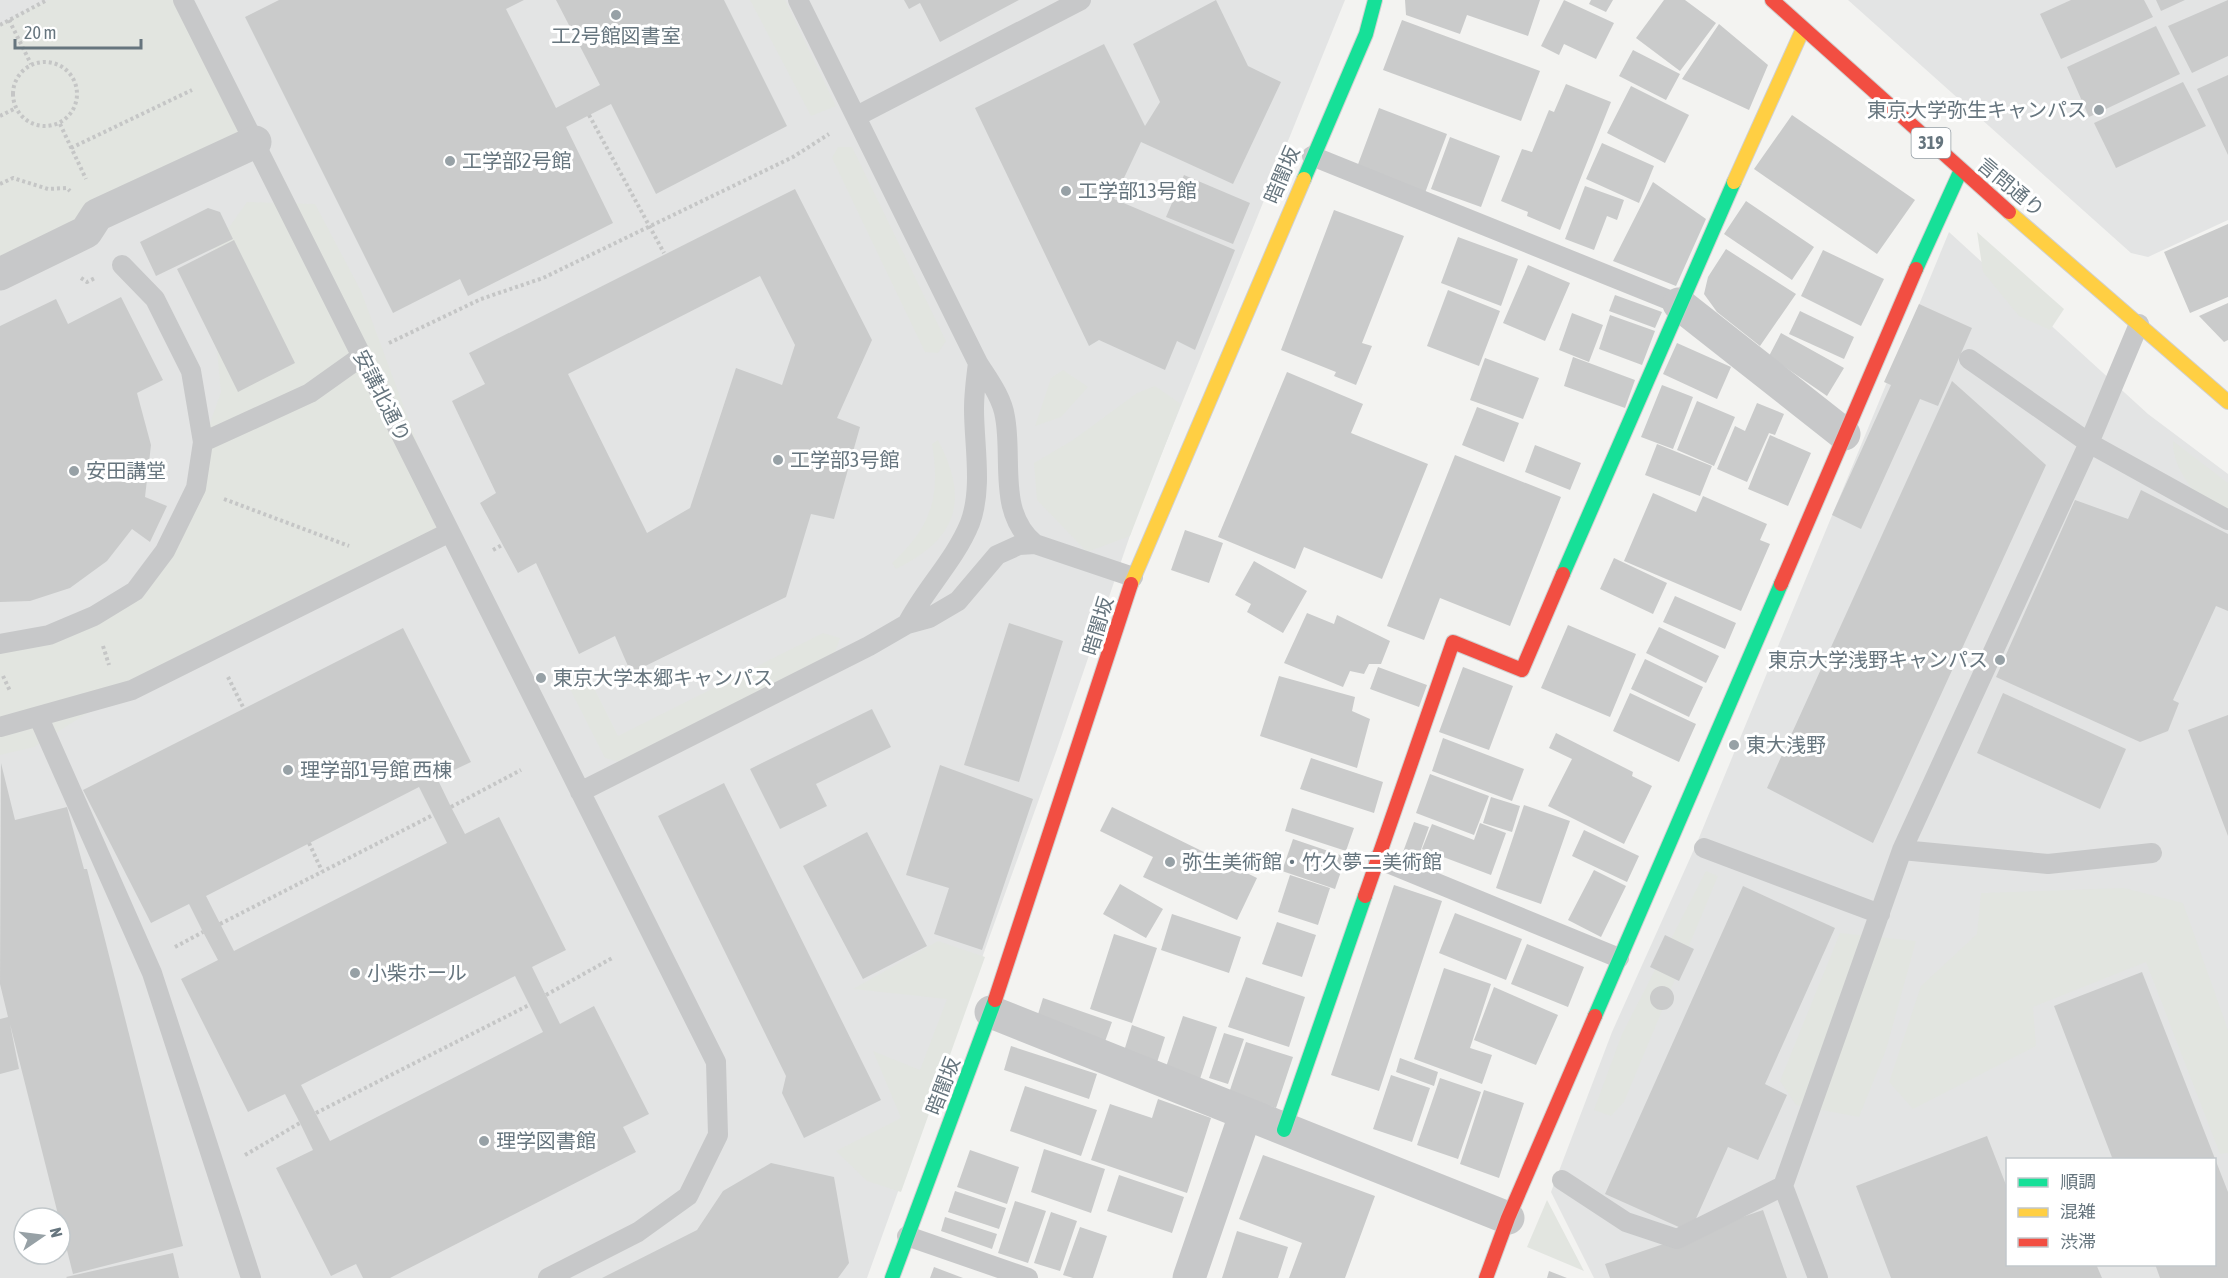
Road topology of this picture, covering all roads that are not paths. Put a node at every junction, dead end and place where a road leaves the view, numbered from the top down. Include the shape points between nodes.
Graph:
1 (183, 0) edge
2 (798, 0) edge
3 (1081, 0) edge
4 (1375, 0) edge
5 (1772, 0) edge
6 (1803, 29) junction
7 (857, 116) junction
8 (255, 142) junction
9 (1311, 156) junction
10 (1961, 170) junction
11 (122, 265) dead end
12 (0, 274) edge
13 (1679, 304) junction
14 (2139, 324) junction
15 (362, 356) junction
16 (1969, 359) dead end
17 (978, 363) junction
18 (2227, 400) edge
19 (1844, 434) junction
20 (203, 442) junction
21 (2089, 443) junction
22 (2228, 520) edge
23 (450, 532) junction
24 (1035, 544) junction
25 (1133, 577) junction
26 (907, 624) junction
27 (0, 644) edge
28 (39, 718) junction
29 (0, 727) edge
30 (580, 792) junction
31 (1704, 848) dead end
32 (1902, 850) junction
33 (2152, 852) dead end
34 (1378, 859) junction
35 (1880, 914) junction
36 (1619, 958) junction
37 (991, 1012) junction
38 (1245, 1115) junction
39 (1284, 1130) junction
40 (1562, 1180) dead end
41 (1784, 1186) junction
42 (1508, 1218) junction
43 (907, 1236) junction
44 (250, 1278) edge
45 (548, 1278) edge
46 (892, 1278) edge
47 (1028, 1278) edge
48 (1189, 1278) edge
49 (1486, 1278) edge
50 (1818, 1278) edge

1 - 8 lane, 安講北通り
2 - 7 lane
3 - 7 lane
4 - 9 street, 暗闇坂 via 1366,34
5 - 6 street, 言問通り / 319
6 - 10 street, 言問通り / 319
6 - 13 street
7 - 17 lane
8 - 12 street via 97,216 86,232
8 - 15 lane, 安講北通り
9 - 13 lane
9 - 25 street, 暗闇坂
10 - 14 street, 言問通り / 319
10 - 19 street
11 - 20 lane via 155,299 191,371
13 - 19 street
13 - 34 street via 1522,670 1453,642
14 - 18 street, 言問通り / 319
14 - 21 lane
15 - 20 lane via 310,393
15 - 23 lane, 安講北通り
16 - 21 lane
17 - 24 lane via 1005,416 1014,515 1023,534
17 - 26 lane via 974,406 976,488 971,520
19 - 36 street
20 - 27 lane via 196,488 165,551 135,591 94,616 49,635
21 - 22 lane
21 - 32 lane
23 - 28 lane via 132,690
23 - 30 lane, 安講北通り
24 - 25 lane
24 - 26 lane via 1019,545 997,555 958,601 929,618
25 - 37 street, 暗闇坂
26 - 30 lane
28 - 29 lane
28 - 44 lane via 152,973
30 - 45 lane, 安講北通り via 716,1062 718,1135 688,1196 638,1232
31 - 35 lane
32 - 33 lane via 2048,864
32 - 35 lane
34 - 36 lane
34 - 39 street
35 - 41 lane
36 - 42 street
37 - 38 street
37 - 43 street, 暗闇坂
38 - 39 street
38 - 48 street
39 - 42 street
40 - 41 lane via 1626,1222 1677,1239
41 - 50 lane
42 - 49 street
43 - 46 street, 暗闇坂
43 - 47 lane

